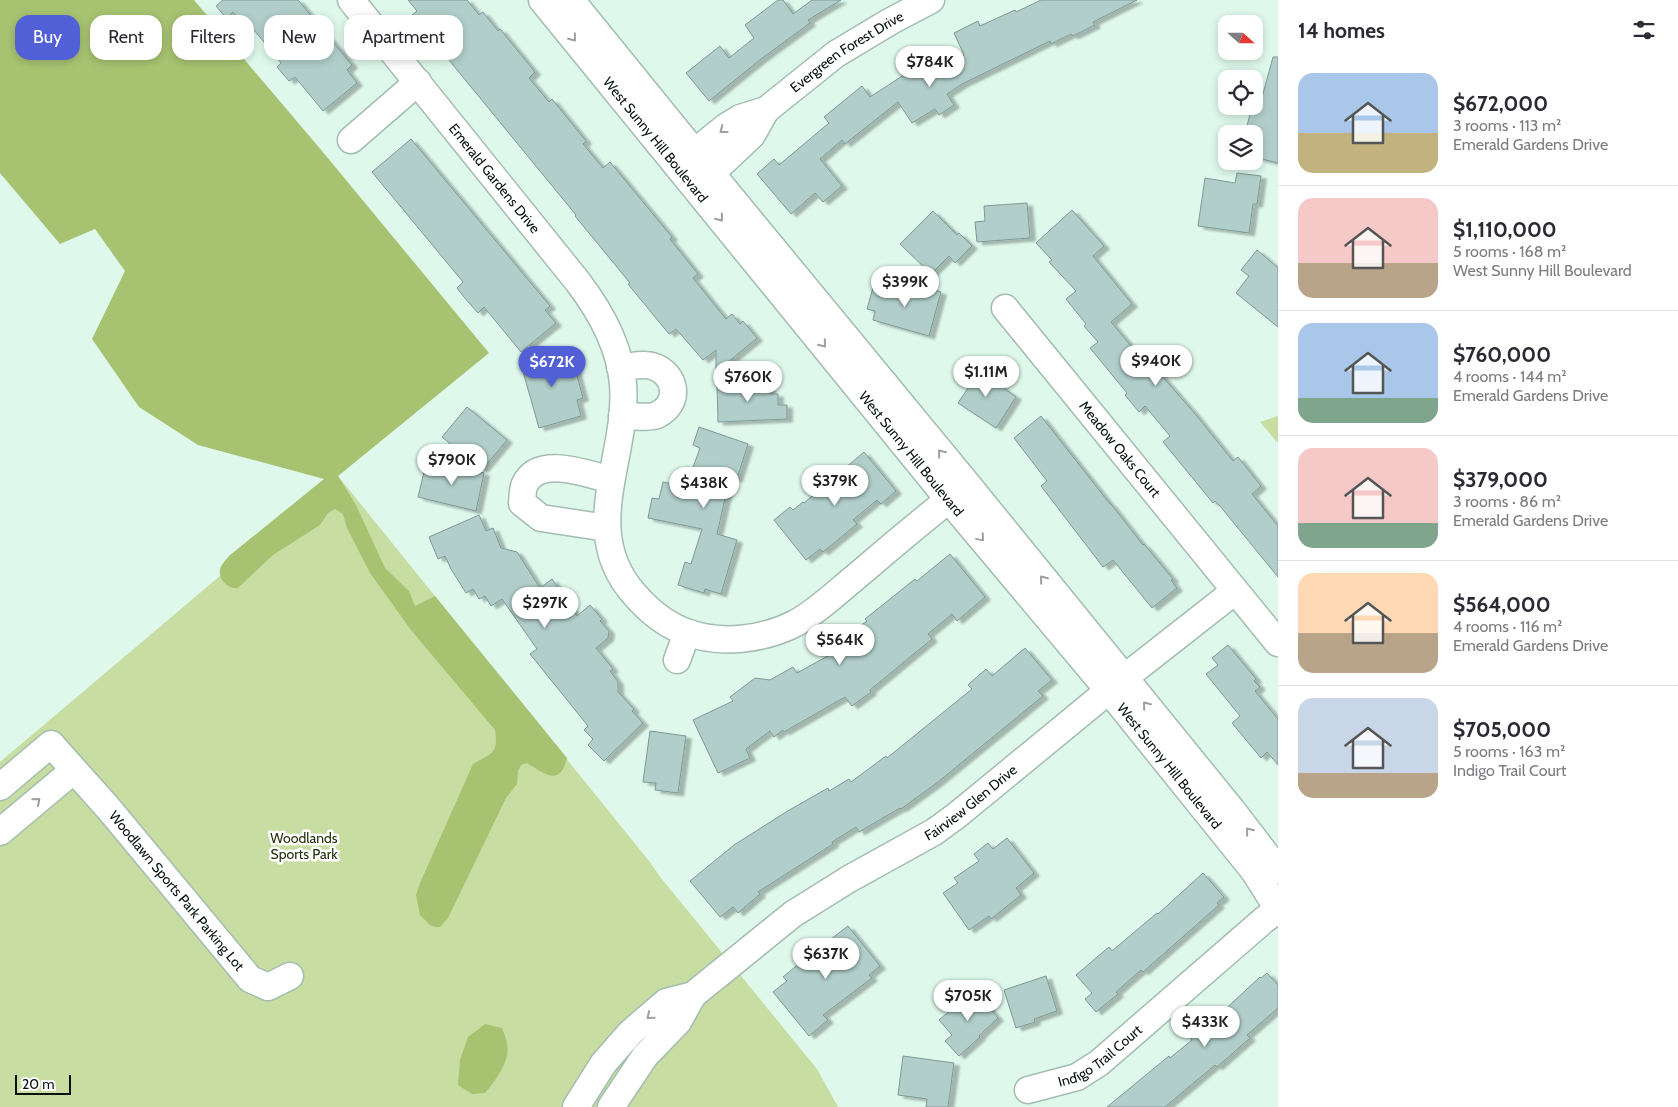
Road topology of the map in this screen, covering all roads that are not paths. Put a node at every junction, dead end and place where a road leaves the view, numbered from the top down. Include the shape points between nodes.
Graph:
1 (351, 0) edge
2 (542, 0) edge
3 (571, 0) edge
4 (931, 0) edge
5 (418, 82) junction
6 (766, 110) junction
7 (351, 140) dead end
8 (686, 159) junction
9 (704, 180) junction
10 (1004, 308) dead end
11 (620, 367) junction
12 (622, 416) junction
13 (611, 480) junction
14 (959, 492) junction
15 (607, 528) junction
16 (1234, 591) junction
17 (687, 633) junction
18 (1278, 643) edge
19 (676, 660) dead end
20 (1116, 684) junction
21 (74, 770) junction
22 (0, 787) edge
23 (0, 832) edge
24 (1278, 870) edge
25 (1278, 909) edge
26 (290, 976) dead end
27 (693, 995) junction
28 (1028, 1090) dead end
29 (576, 1107) edge
30 (611, 1107) edge

1 - 5 street, Emerald Gardens Drive
2 -> 8 street, West Sunny Hill Boulevard
3 - 8 street, West Sunny Hill Boulevard
4 - 6 street, Evergreen Forest Drive via 836,54
5 - 7 street
5 - 11 street, Emerald Gardens Drive via 590,297 612,339
6 -> 8 street, Evergreen Forest Drive via 740,118
6 - 9 street, Evergreen Forest Drive via 752,135
8 - 9 street, West Sunny Hill Boulevard
9 - 14 street, West Sunny Hill Boulevard
10 - 16 street, Meadow Oaks Court
11 - 12 street, Emerald Gardens Drive
11 - 12 street via 650,365 665,372 674,395 667,409 655,416
12 - 13 street, Emerald Gardens Drive
13 - 15 street, Emerald Gardens Drive
13 - 15 street via 564,468 540,470 532,474 524,486 522,503 541,518
14 - 17 street, Emerald Gardens Drive via 795,624 750,639 713,639
14 - 20 street, West Sunny Hill Boulevard
15 - 17 street, Emerald Gardens Drive via 608,544 626,585 660,618
16 - 18 street, Meadow Oaks Court
16 - 20 street, Fairview Glen Drive
17 - 19 street
24 -> 20 street, West Sunny Hill Boulevard via 1232,810
20 - 25 street, West Sunny Hill Boulevard via 1254,871
20 - 27 street, Fairview Glen Drive via 956,816 794,914
21 - 22 street via 51,744
23 -> 21 street
21 - 26 street, Woodlawn Sports Park Parking Lot via 250,979 268,987
25 - 28 street, Indigo Trail Court via 1099,1063 1077,1077
27 -> 29 street, Fairview Glen Drive via 666,1002 630,1033 603,1064
27 - 30 street, Fairview Glen Drive via 678,1022 645,1056

